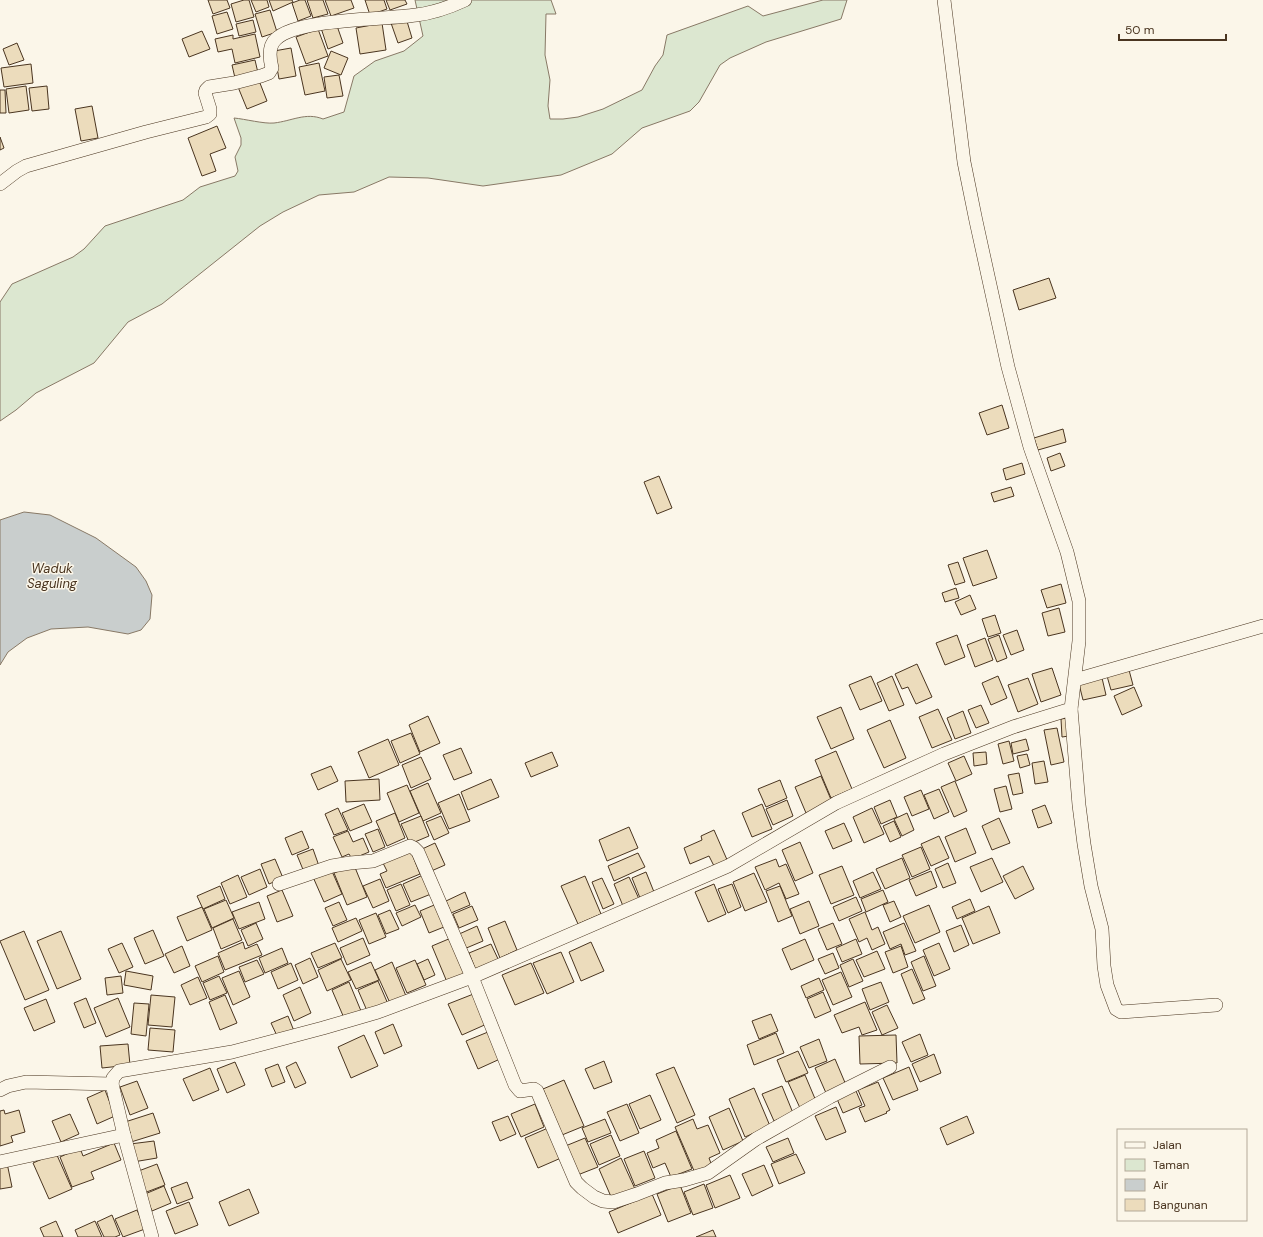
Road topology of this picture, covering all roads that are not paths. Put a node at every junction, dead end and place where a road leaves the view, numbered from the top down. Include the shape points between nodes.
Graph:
1 (466, 0) edge
2 (944, 0) edge
3 (0, 184) edge
4 (1263, 626) edge
5 (1075, 680) junction
6 (1071, 708) junction
7 (279, 884) dead end
8 (472, 977) junction
9 (1216, 1004) dead end
10 (890, 1067) dead end
11 (112, 1084) junction
12 (0, 1090) edge
13 (124, 1135) junction
14 (0, 1162) edge
15 (152, 1237) edge

1 - 3 street via 415,15 338,21 302,27 276,39 272,44 272,68 269,73 209,87 205,93 210,114 206,117 26,166
2 - 5 street via 964,162 1008,367 1030,447 1067,552 1079,601 1079,641
4 - 5 street
5 - 6 street
6 - 8 street via 944,754 836,803 728,866
6 - 9 street via 1084,844 1102,929 1107,985 1116,1009 1121,1012
7 - 8 street via 332,866 373,862 410,846 418,852
8 - 10 street via 515,1085 522,1091 537,1090 576,1182 603,1201 613,1202 665,1183 711,1172 756,1138
8 - 11 street via 378,1012 323,1028 232,1052 121,1070 115,1075
11 - 12 street via 26,1082
11 - 13 street
13 - 14 street
13 - 15 street

